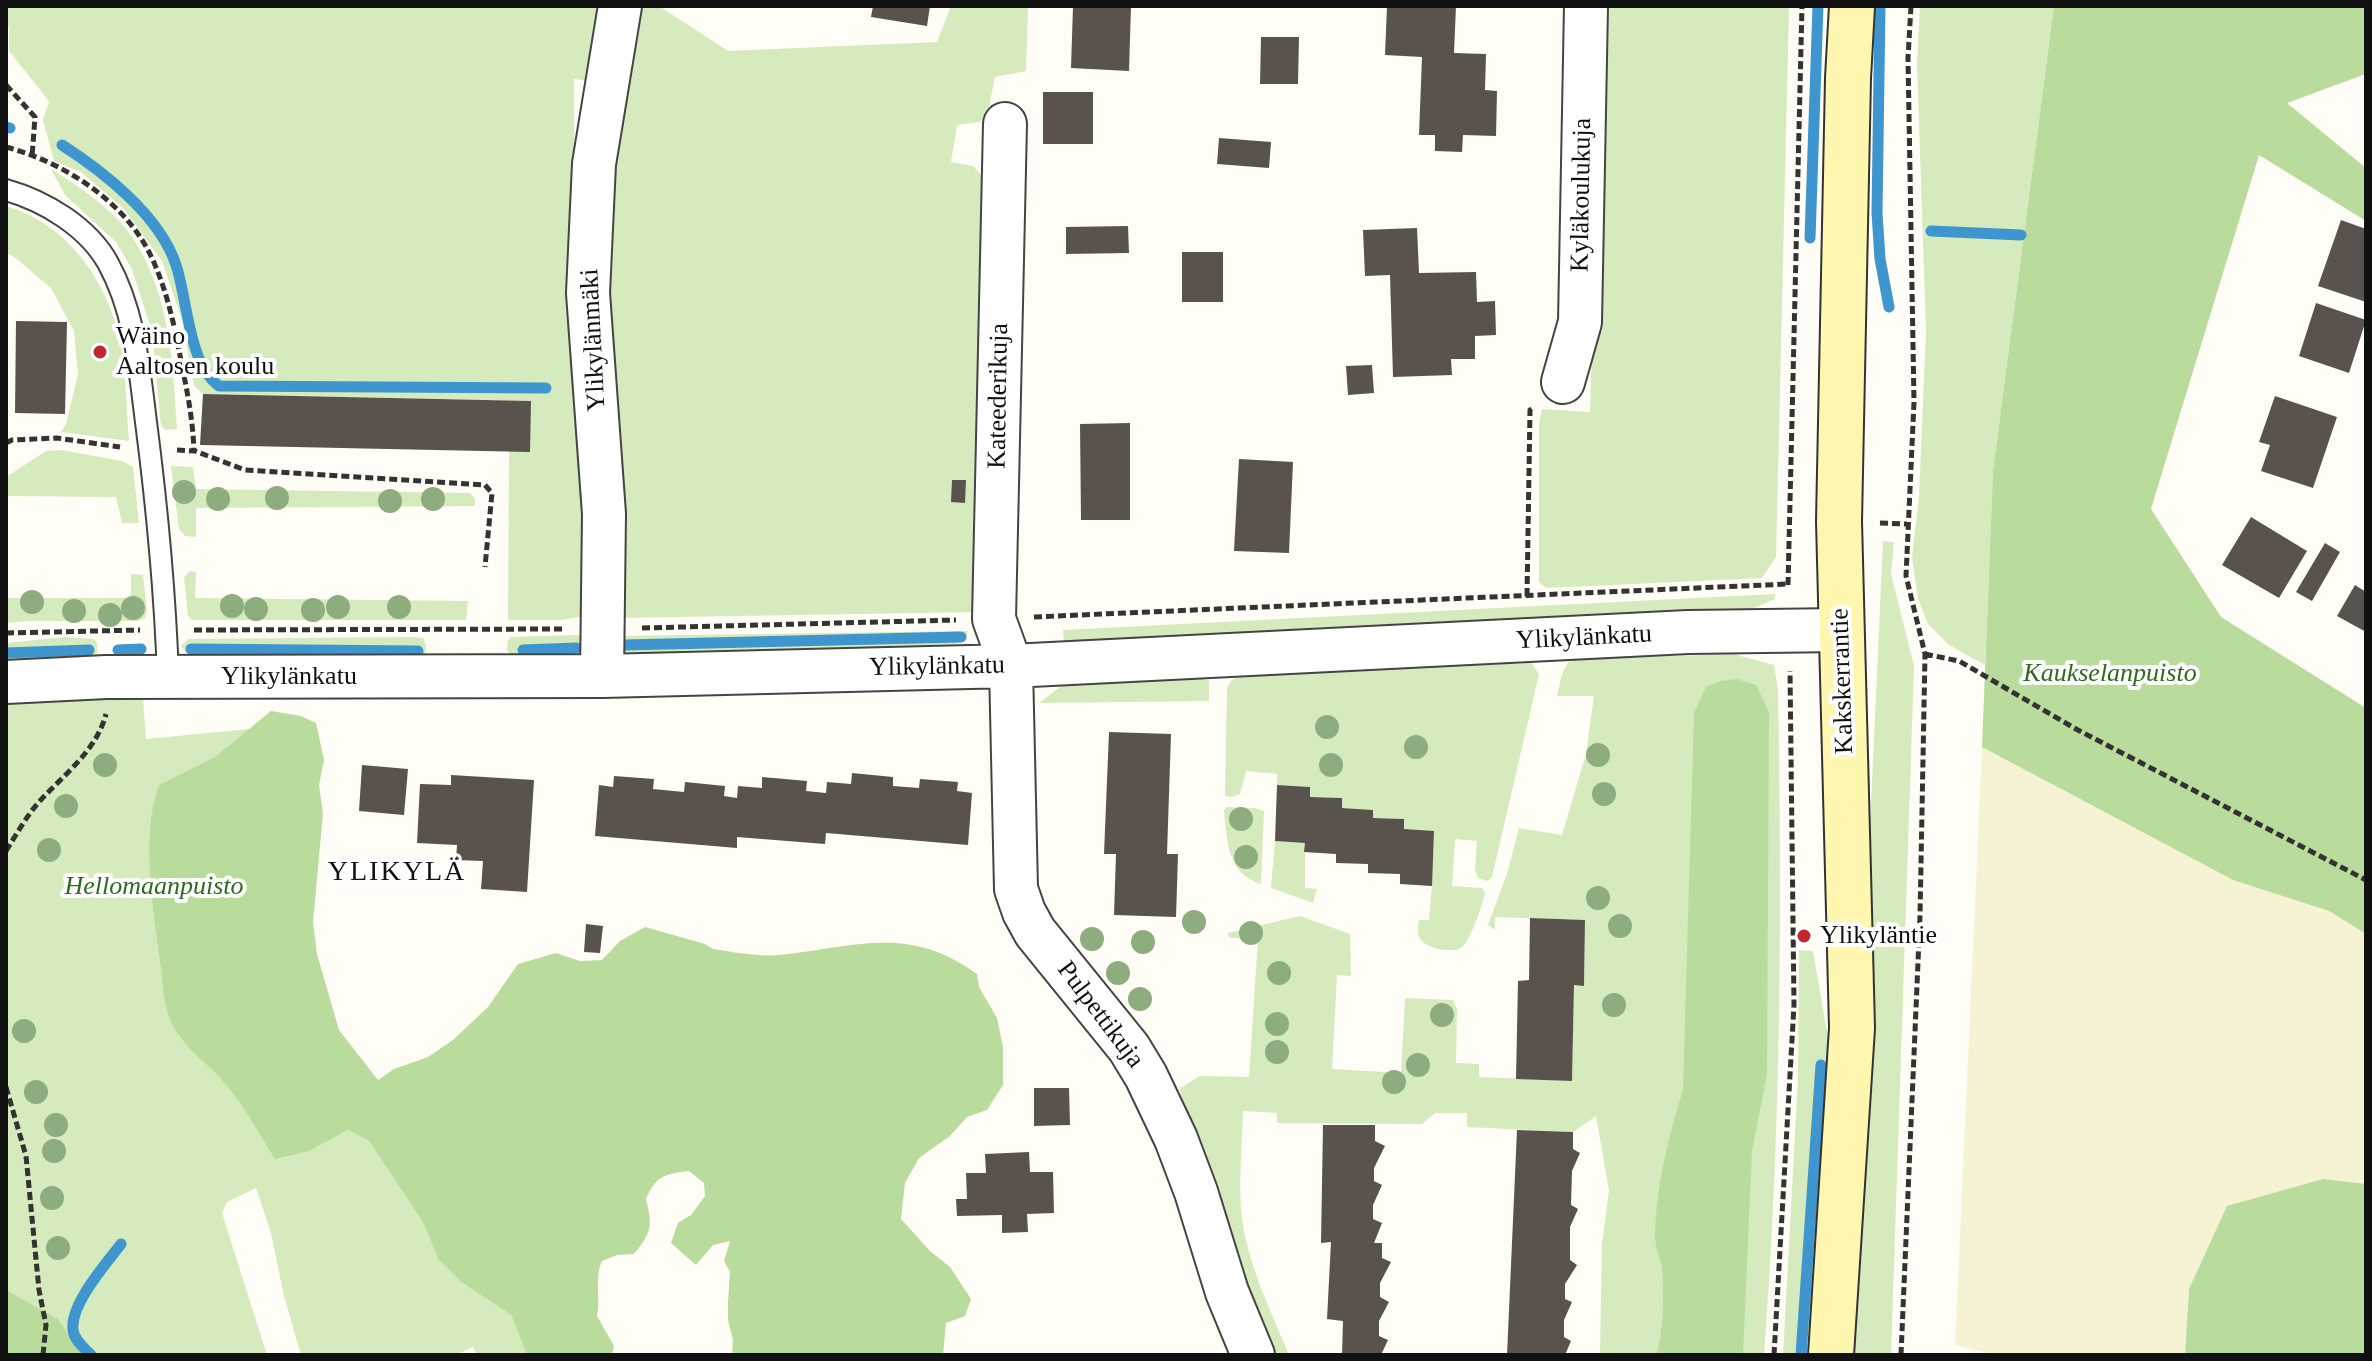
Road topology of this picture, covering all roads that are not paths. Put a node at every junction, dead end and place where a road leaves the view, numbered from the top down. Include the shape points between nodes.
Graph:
1 (620, 6) edge
2 (1586, 6) edge
3 (1852, 6) edge
4 (1005, 124) dead end
5 (6, 190) edge
6 (1563, 382) road end
7 (1841, 630) junction
8 (1011, 666) junction
9 (602, 676) junction
10 (168, 677) junction
11 (19, 681) edge
12 (1253, 1355) edge
13 (1831, 1355) edge

1 - 9 street, Ylikylänmäki via 594,164 588,293 604,514
2 - 6 street, Kyläkoulukuja via 1580,322
3 - 7 main road, Kakskerrantie
4 - 8 street, Kateederikuja via 994,619
5 - 10 lane via 51,209 86,233 121,290 134,330 160,531
7 - 8 street, Ylikylänkatu via 1688,632
7 - 13 main road, Kakskerrantie via 1852,1028
8 - 9 street, Ylikylänkatu
8 - 12 street, Pulpettikuja via 1016,889 1024,912 1146,1076 1176,1139
9 - 10 street, Ylikylänkatu
10 - 11 street, Ylikylänkatu

